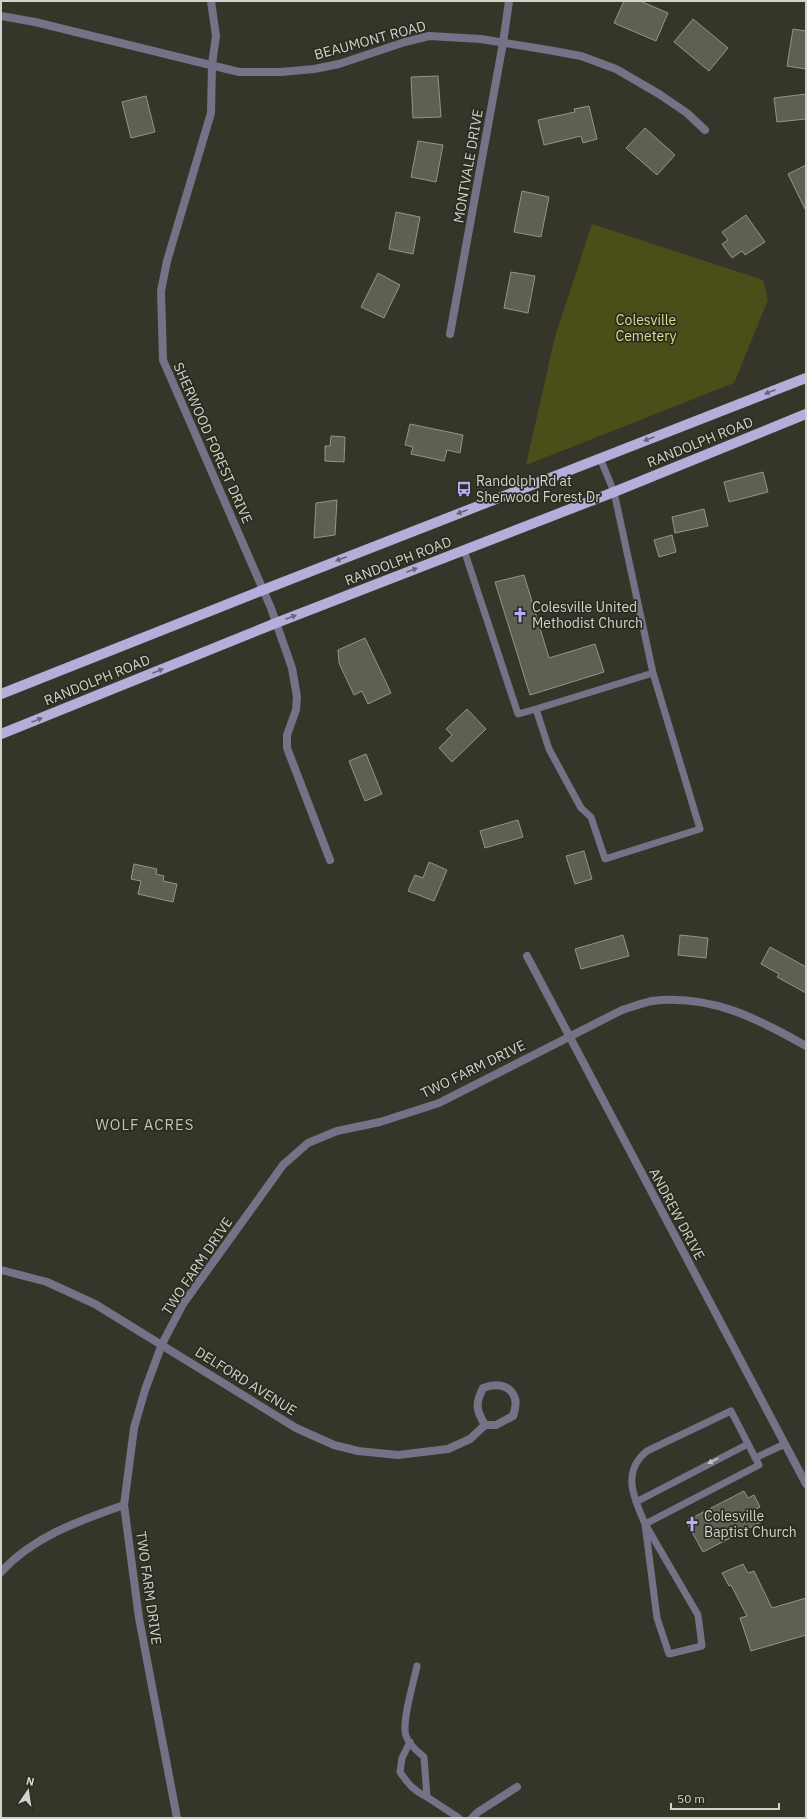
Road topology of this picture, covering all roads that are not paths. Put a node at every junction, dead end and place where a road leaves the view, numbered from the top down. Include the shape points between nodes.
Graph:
1 (211, 1) edge
2 (509, 1) edge
3 (1, 16) edge
4 (503, 43) junction
5 (212, 64) junction
6 (705, 130) dead end
7 (450, 334) dead end
8 (806, 378) edge
9 (806, 414) edge
10 (600, 458) junction
11 (614, 492) junction
12 (464, 550) junction
13 (263, 590) junction
14 (276, 623) junction
15 (653, 673) junction
16 (1, 694) edge
17 (536, 709) junction
18 (1, 734) edge
19 (330, 860) dead end
20 (527, 956) dead end
21 (568, 1037) junction
22 (806, 1046) edge
23 (1, 1270) edge
24 (162, 1344) junction
25 (484, 1425) junction
26 (748, 1444) junction
27 (785, 1444) junction
28 (755, 1458) junction
29 (806, 1484) edge
30 (636, 1502) junction
31 (124, 1505) junction
32 (645, 1524) junction
33 (1, 1572) edge
34 (418, 1666) dead end
35 (410, 1742) junction
36 (517, 1787) dead end
37 (427, 1796) junction
38 (178, 1818) edge
39 (459, 1818) edge
40 (472, 1818) edge

1 - 5 street, SHERWOOD FOREST DRIVE via 216,36
2 - 4 street, MONTVALE DRIVE
3 - 5 street, BEAUMONT ROAD
4 - 5 street, BEAUMONT ROAD via 429,36 339,64 281,72 239,72
4 - 6 street, BEAUMONT ROAD via 581,56 616,69 688,113
4 - 7 street, MONTVALE DRIVE
5 - 13 street, SHERWOOD FOREST DRIVE via 211,113 167,261 161,291 163,360
8 -> 10 main road, RANDOLPH ROAD
9 - 11 main road, RANDOLPH ROAD
10 - 11 lane
10 -> 13 main road, RANDOLPH ROAD
11 - 12 main road, RANDOLPH ROAD
11 - 15 lane
14 -> 12 main road, RANDOLPH ROAD
12 - 17 lane via 518,714
13 - 14 street, SHERWOOD FOREST DRIVE
13 - 16 main road, RANDOLPH ROAD
18 -> 14 main road, RANDOLPH ROAD
14 - 19 street, SHERWOOD FOREST DRIVE via 292,668 297,697 296,710 287,735 287,748
15 - 17 lane
15 - 17 lane via 700,829 605,860 591,817 581,808 549,750
20 - 21 street, ANDREW DRIVE
21 - 22 street, TWO FARM DRIVE via 622,1010 651,1001 679,1000 718,1005 767,1024
21 - 24 street, TWO FARM DRIVE via 439,1103 380,1122 337,1131 308,1144 283,1165 183,1304
21 - 27 street, ANDREW DRIVE
23 - 24 street, DELFORD AVENUE via 47,1282 96,1304
24 - 25 street, DELFORD AVENUE via 296,1428 334,1445 358,1451 398,1455 448,1449 470,1439
24 - 31 street, TWO FARM DRIVE via 144,1390 134,1428
25 - 25 street via 477,1412 478,1399 483,1388 494,1384 505,1386 513,1395 516,1406 513,1416 496,1424
26 - 28 lane
26 -> 30 lane
26 - 30 lane via 731,1410 647,1451 639,1457 633,1473 631,1489
27 - 28 lane
27 - 29 street, ANDREW DRIVE
28 - 32 lane via 759,1465
30 - 32 lane
31 - 33 street via 71,1524 42,1538
31 - 38 street, TWO FARM DRIVE via 139,1618
32 - 32 lane via 657,1618 669,1654 702,1646 698,1615
34 - 35 lane via 406,1714 406,1736
35 - 37 lane via 424,1757
35 - 37 lane via 402,1758 400,1772 416,1792
36 - 40 street
37 - 39 lane

